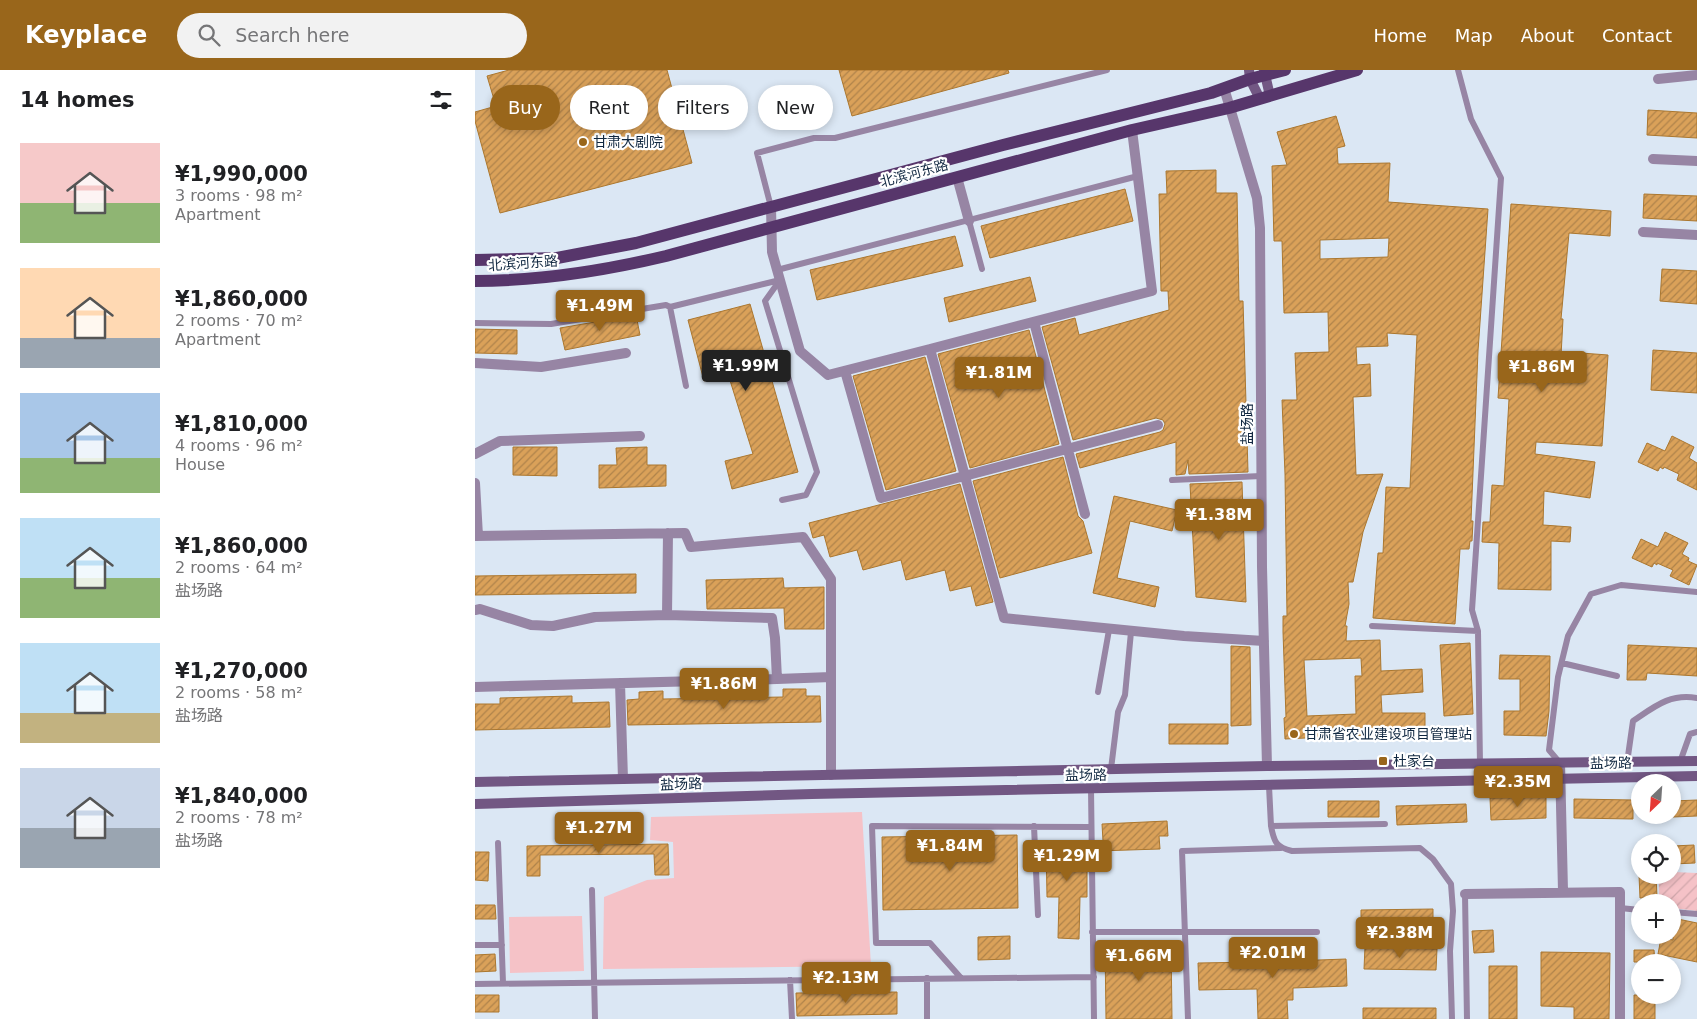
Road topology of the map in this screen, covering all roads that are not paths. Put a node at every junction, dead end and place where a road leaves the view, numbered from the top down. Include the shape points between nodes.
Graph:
1 (1107, 70) edge
2 (1285, 70) edge
3 (1357, 70) edge
4 (1458, 70) edge
5 (1264, 73) edge
6 (1249, 74) edge
7 (1697, 75) edge
8 (1658, 78) dead end
9 (1224, 88) junction
10 (1265, 98) junction
11 (1229, 108) junction
12 (1132, 130) junction
13 (1653, 159) dead end
14 (1697, 161) edge
15 (1138, 176) junction
16 (957, 177) junction
17 (771, 207) junction
18 (969, 221) junction
19 (773, 227) junction
20 (1643, 232) dead end
21 (1697, 235) edge
22 (475, 260) edge
23 (982, 270) dead end
24 (778, 275) junction
25 (475, 281) edge
26 (670, 307) junction
27 (1034, 322) junction
28 (475, 323) edge
29 (930, 349) junction
30 (626, 353) dead end
31 (475, 363) edge
32 (845, 371) junction
33 (686, 386) dead end
34 (1158, 425) dead end
35 (640, 436) dead end
36 (1067, 449) junction
37 (475, 454) edge
38 (965, 476) junction
39 (1261, 476) junction
40 (1172, 480) dead end
41 (475, 483) edge
42 (783, 500) dead end
43 (1085, 514) dead end
44 (668, 534) junction
45 (477, 536) edge
46 (1697, 592) edge
47 (475, 610) edge
48 (667, 614) junction
49 (1372, 626) dead end
50 (1109, 630) junction
51 (1478, 631) junction
52 (1131, 632) junction
53 (1264, 641) junction
54 (1561, 663) junction
55 (1617, 676) dead end
56 (831, 677) junction
57 (777, 679) junction
58 (620, 683) junction
59 (475, 687) edge
60 (1098, 692) dead end
61 (1697, 698) edge
62 (1697, 732) edge
63 (1697, 761) edge
64 (1680, 762) junction
65 (1627, 763) junction
66 (1479, 764) junction
67 (1560, 764) junction
68 (1267, 766) junction
69 (1111, 769) junction
70 (831, 775) junction
71 (1697, 776) edge
72 (1560, 778) junction
73 (623, 779) junction
74 (475, 782) edge
75 (1269, 786) junction
76 (1091, 789) junction
77 (475, 804) edge
78 (1385, 824) dead end
79 (1034, 826) junction
80 (1271, 826) junction
81 (1091, 827) junction
82 (498, 843) dead end
83 (1281, 848) junction
84 (593, 890) dead end
85 (1563, 892) junction
86 (1465, 894) joint
87 (1620, 908) junction
88 (1631, 909) edge
89 (1681, 913) edge
90 (1697, 914) edge
91 (1038, 915) dead end
92 (1092, 932) junction
93 (1186, 932) junction
94 (1317, 932) dead end
95 (475, 944) edge
96 (502, 945) junction
97 (1094, 977) junction
98 (927, 978) junction
99 (961, 978) junction
100 (790, 980) junction
101 (594, 982) junction
102 (503, 983) junction
103 (475, 984) edge
104 (595, 1019) edge
105 (791, 1019) edge
106 (927, 1019) edge
107 (1094, 1019) edge
108 (1189, 1019) edge
109 (1452, 1019) edge
110 (1467, 1019) edge
111 (1620, 1019) edge

1 - 17 lane via 835,138 814,138 757,153
2 - 5 main road, 北滨河东路
3 - 10 main road, 北滨河东路
4 - 51 lane via 1471,119 1501,178 1472,610
5 - 6 main road, 北滨河东路
5 - 10 main road
6 - 9 main road, 北滨河东路
6 - 10 main road
7 - 8 street
9 - 11 street, 盐场路
9 - 17 main road, 北滨河东路
10 - 11 main road, 北滨河东路
11 - 12 main road, 北滨河东路
11 - 39 street, 盐场路 via 1257,198 1260,228
12 - 15 street
12 - 16 main road, 北滨河东路
13 - 14 street
15 - 18 lane
15 - 27 street via 1153,291
16 - 18 street
16 - 19 main road, 北滨河东路
17 - 19 street
17 - 22 main road, 北滨河东路 via 636,243 557,258
18 - 23 lane
18 - 24 lane
19 - 24 street via 772,252
19 - 25 main road, 北滨河东路 via 593,272 511,281
20 - 21 street
24 - 26 lane
24 - 32 street via 800,351 828,375
24 - 42 lane via 765,301 817,472 805,495
26 - 28 lane via 666,305 551,324
26 - 33 lane
27 - 29 street
27 - 36 street
29 - 32 street
29 - 38 street
30 - 31 street via 541,366
32 - 38 street via 881,498
34 - 36 street
35 - 37 street via 500,441
36 - 38 street
36 - 43 street
38 - 50 street via 1004,618
39 - 40 lane
39 - 53 street, 盐场路
41 - 45 street
44 - 45 street
44 - 48 street
44 - 56 street via 685,533 691,547 803,537 831,579
46 - 54 lane via 1621,585 1591,594 1569,636
47 - 48 street via 531,625 553,626 595,617
48 - 57 street via 772,618
49 - 51 lane
50 - 52 street
50 - 60 lane
51 - 66 lane
52 - 53 street
52 - 69 lane via 1125,695 1118,712
53 - 68 street, 盐场路
54 - 55 lane
54 - 67 lane via 1549,750
56 - 57 street
56 - 70 street
57 - 58 street
58 - 59 street
58 - 73 street
61 - 65 lane via 1685,696 1659,703 1633,721
62 - 64 lane via 1690,734
63 - 64 main road, 盐场路
64 - 65 main road, 盐场路
65 - 67 main road, 盐场路
66 - 67 main road, 盐场路
66 - 68 main road, 盐场路
67 - 72 street
68 - 69 main road, 盐场路
69 - 70 main road, 盐场路
70 - 73 main road, 盐场路
71 - 72 main road, 盐场路
72 - 75 main road, 盐场路
72 - 85 street
73 - 74 main road, 盐场路
75 - 76 main road, 盐场路
75 - 80 lane
76 - 77 main road, 盐场路
76 - 81 lane
78 - 80 lane
79 - 81 lane
79 - 91 lane
79 - 99 lane via 872,826 876,942 930,943
80 - 83 lane via 1274,839
81 - 92 lane
82 - 96 lane
83 - 93 lane via 1182,851
83 - 109 lane via 1292,851 1420,848 1433,859 1451,884
84 - 101 lane
85 - 86 street
85 - 87 street via 1620,892
86 - 110 lane
87 - 88 lane
87 - 111 street
89 - 90 lane
92 - 93 lane
92 - 97 lane
93 - 94 lane
93 - 108 lane
95 - 96 lane
96 - 102 lane
97 - 99 lane
97 - 107 lane
98 - 99 lane
98 - 100 lane
98 - 106 lane
100 - 101 lane
100 - 105 lane
101 - 102 lane
101 - 104 lane
102 - 103 lane

